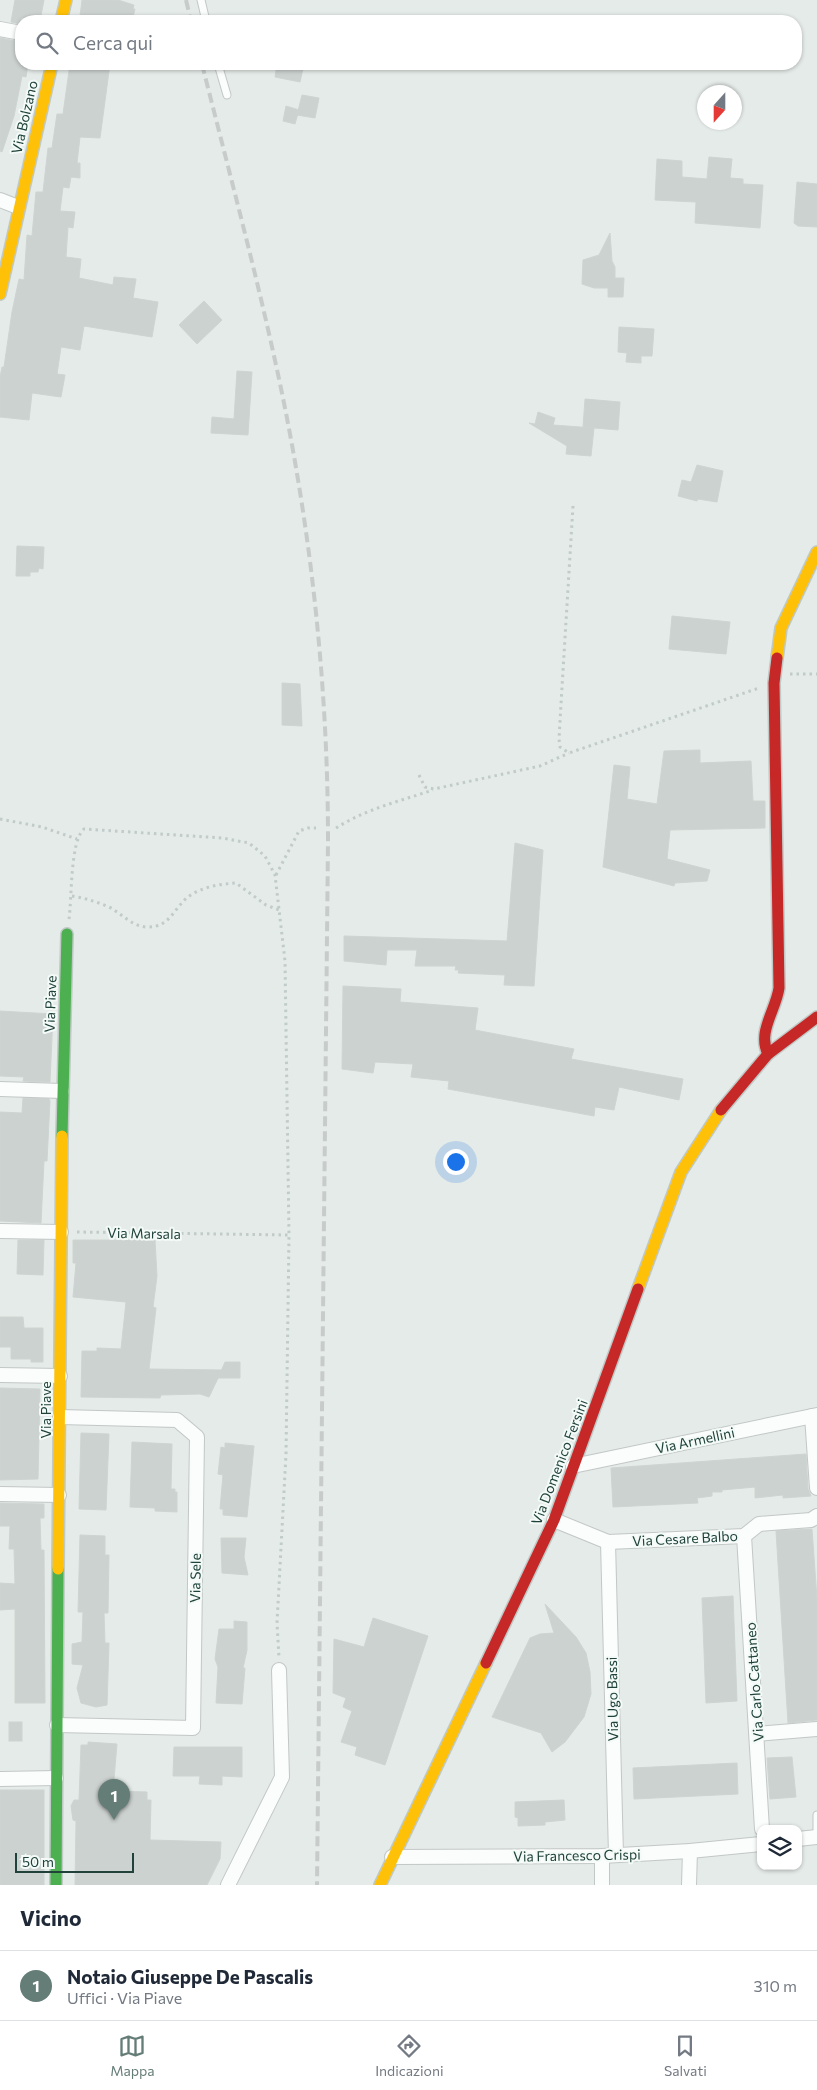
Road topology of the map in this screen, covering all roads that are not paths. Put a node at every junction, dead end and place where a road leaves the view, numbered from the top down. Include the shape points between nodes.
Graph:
1 (66, 0) edge
2 (201, 0) edge
3 (62, 15) edge
4 (205, 15) edge
5 (0, 29) edge
6 (15, 32) edge
7 (51, 70) edge
8 (220, 70) edge
9 (227, 95) dead end
10 (0, 200) edge
11 (18, 207) junction
12 (0, 294) edge
13 (817, 552) edge
14 (67, 934) road end
15 (817, 1017) edge
16 (768, 1054) junction
17 (0, 1089) edge
18 (62, 1091) junction
19 (0, 1231) edge
20 (61, 1232) junction
21 (0, 1375) edge
22 (60, 1376) junction
23 (814, 1415) edge
24 (60, 1417) junction
25 (573, 1466) junction
26 (817, 1488) edge
27 (0, 1494) edge
28 (60, 1495) junction
29 (817, 1516) edge
30 (554, 1520) junction
31 (744, 1536) junction
32 (608, 1542) junction
33 (279, 1670) road end
34 (57, 1725) junction
35 (817, 1729) edge
36 (757, 1734) junction
37 (56, 1778) junction
38 (0, 1779) edge
39 (817, 1815) edge
40 (762, 1825) edge
41 (817, 1832) edge
42 (817, 1837) edge
43 (802, 1839) edge
44 (757, 1844) edge
45 (690, 1851) junction
46 (609, 1856) junction
47 (392, 1857) junction
48 (56, 1885) edge
49 (228, 1885) edge
50 (380, 1885) edge
51 (602, 1885) edge
52 (689, 1885) edge

1 - 3 street
2 - 4 lane
5 - 6 street
7 - 11 street, Via Bolzano
8 - 9 lane
10 - 11 street
11 - 12 street, Via Bolzano
13 - 16 street via 781,628 774,678 779,988 762,1041
14 - 18 street, Via Piave
15 - 16 street, Via Domenico Fersini
16 - 25 street, Via Domenico Fersini via 724,1105 681,1172
17 - 18 street
18 - 20 street, Via Piave
19 - 20 street
20 - 22 street, Via Piave
21 - 22 street
22 - 24 street, Via Piave
23 - 25 street, Via Armellini
23 - 26 street
24 - 28 street, Via Piave
24 - 34 street, Via Sele via 177,1420 197,1437 193,1728
25 - 30 street, Via Domenico Fersini
27 - 28 street
28 - 34 street, Via Piave
29 - 31 street, Via Cesare Balbo via 811,1520 759,1524
30 - 32 street
30 - 47 street, Via Domenico Fersini
31 - 32 street, Via Cesare Balbo
31 - 36 street, Via Carlo Cattaneo
32 - 46 street, Via Ugo Bassi
33 - 49 street via 282,1777
34 - 37 street, Via Piave
35 - 36 street
36 - 40 street, Via Carlo Cattaneo
37 - 38 street
37 - 48 street, Via Piave
39 - 41 lane
42 - 43 street
44 - 45 street, Via Francesco Crispi
45 - 46 street, Via Francesco Crispi
45 - 52 street
46 - 47 street, Via Francesco Crispi
46 - 51 street, Via Ugo Bassi
47 - 50 street, Via Domenico Fersini

